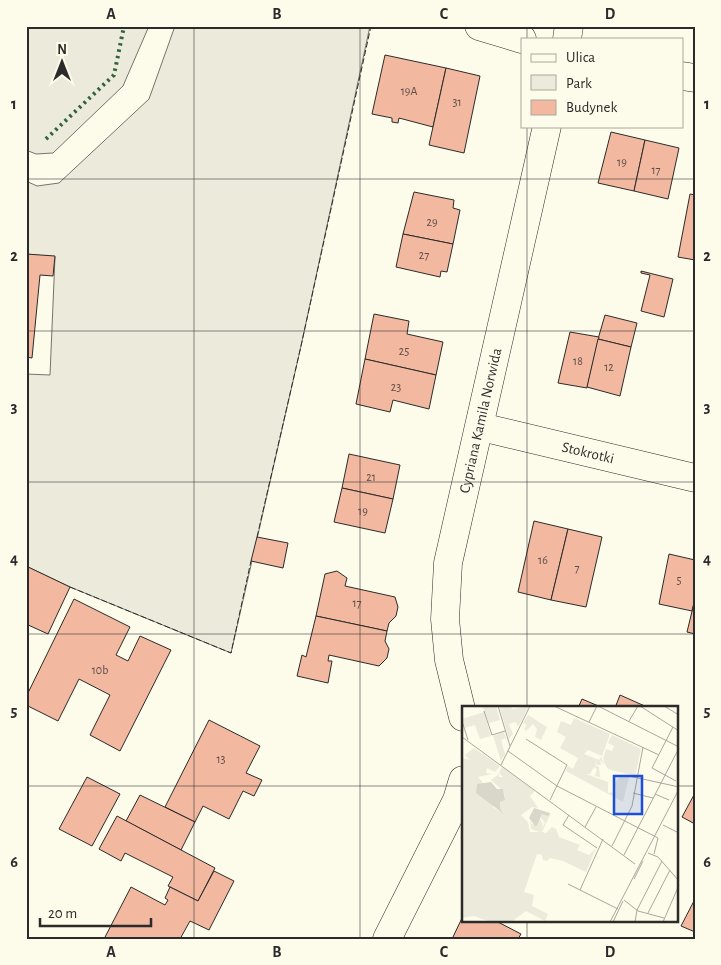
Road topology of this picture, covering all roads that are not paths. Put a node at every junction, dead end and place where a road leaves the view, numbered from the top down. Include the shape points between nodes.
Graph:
1 (479, 26) edge
2 (521, 39) edge
3 (547, 128) edge
4 (480, 427) junction
5 (695, 478) edge
6 (462, 709) edge
7 (462, 786) edge
8 (388, 939) edge

1 - 2 street
3 - 4 street, Cypriana Kamila Norwida
4 - 5 street, Stokrotki
4 - 6 street, Cypriana Kamila Norwida via 448,563 445,619 449,660
7 - 8 street

